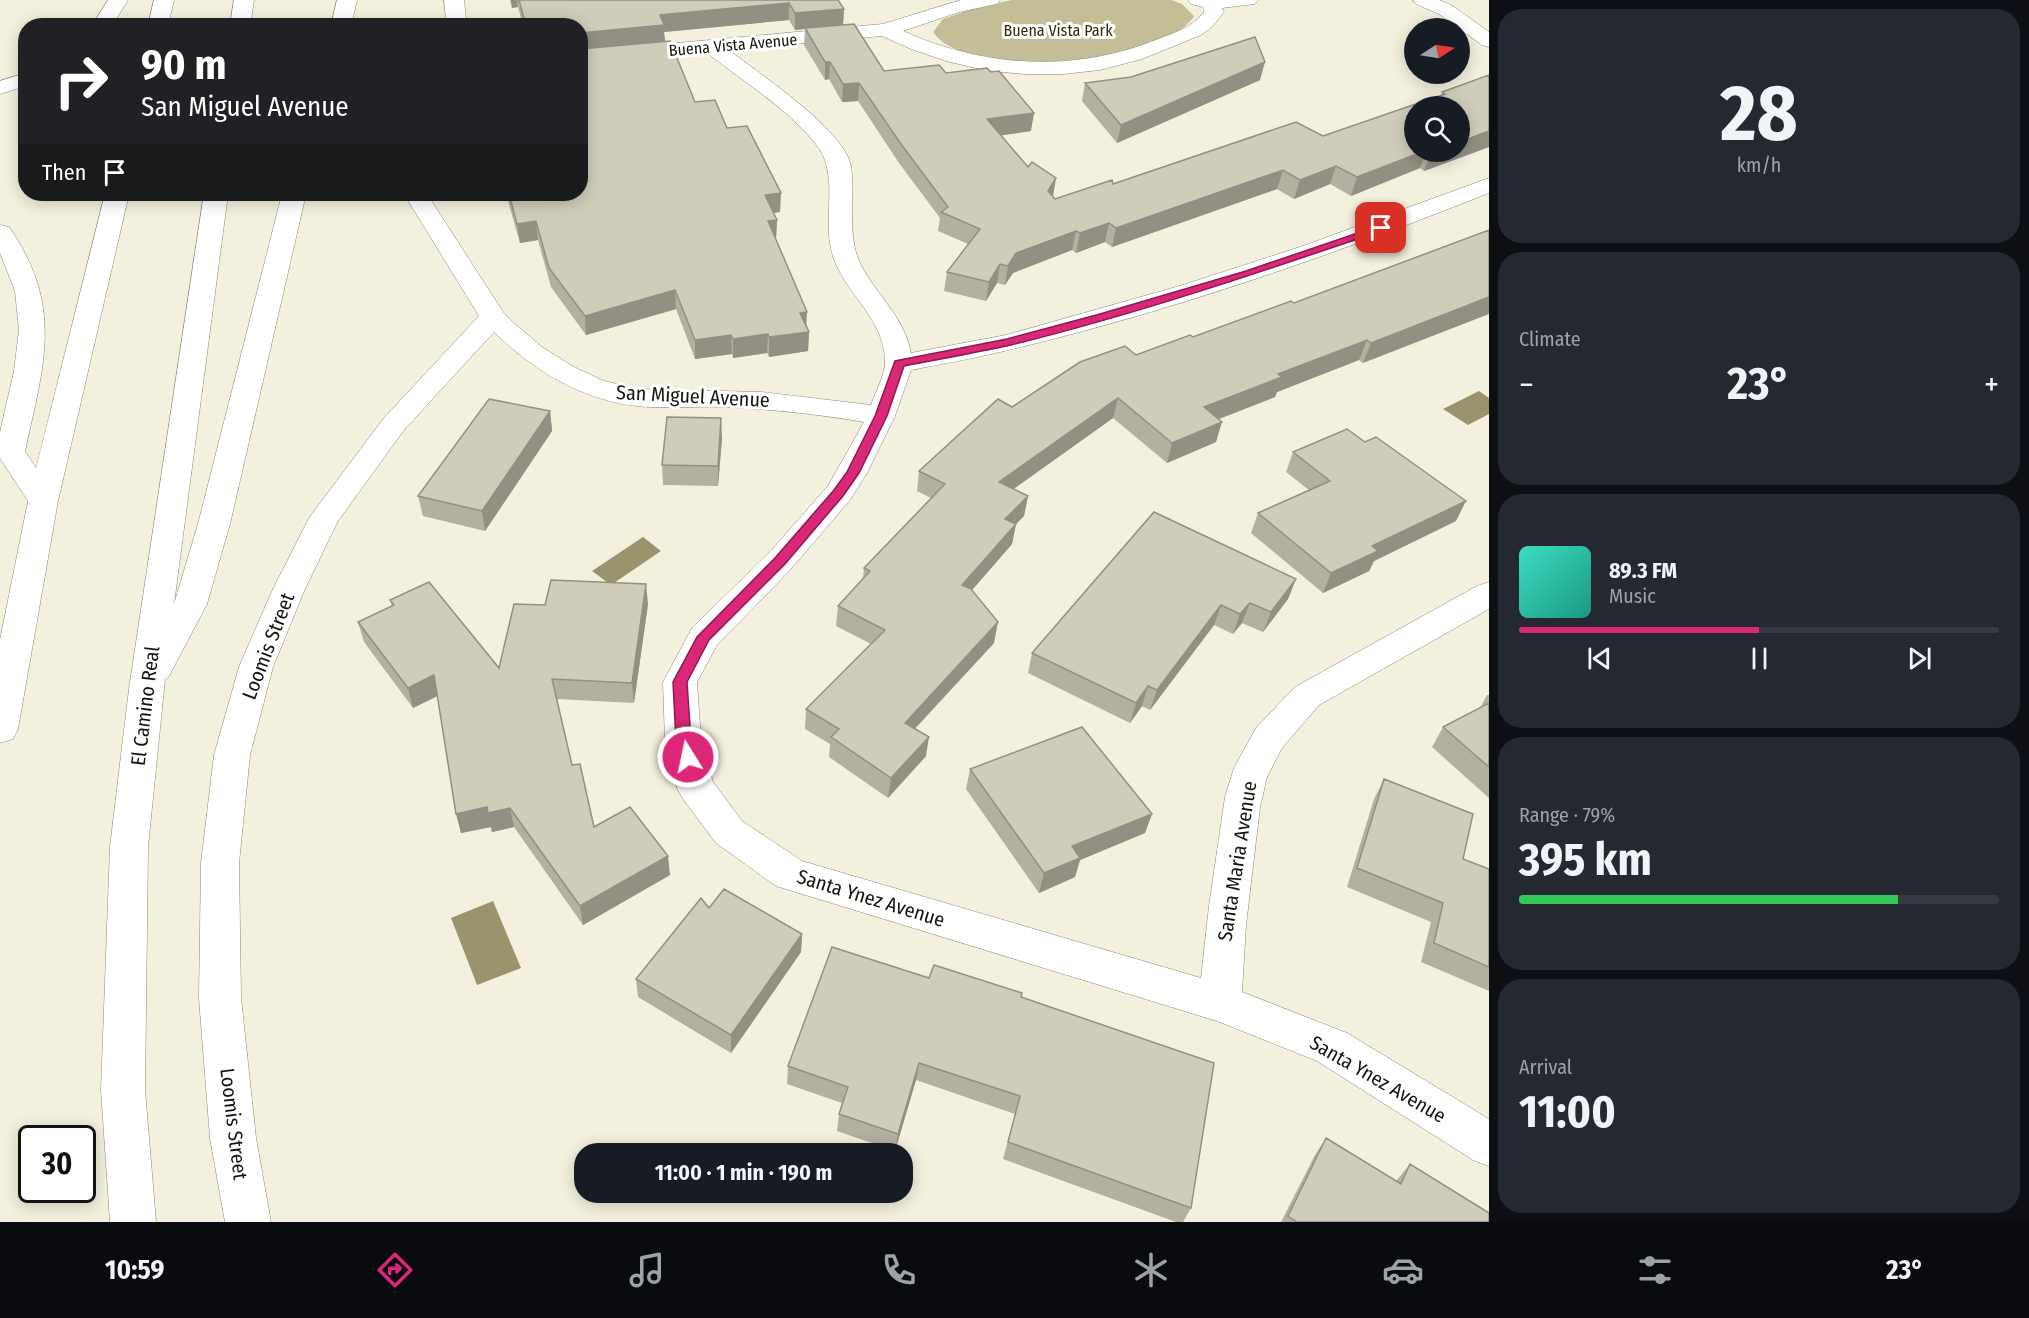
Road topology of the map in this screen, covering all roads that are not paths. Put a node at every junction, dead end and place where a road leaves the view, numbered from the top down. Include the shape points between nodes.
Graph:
1 (118, 0) edge
2 (164, 0) edge
3 (244, 0) edge
4 (347, 0) edge
5 (454, 0) edge
6 (990, 0) edge
7 (1248, 0) edge
8 (1423, 0) edge
9 (1204, 2) edge
10 (107, 18) edge
11 (160, 18) edge
12 (241, 18) edge
13 (343, 18) edge
14 (456, 18) edge
15 (885, 30) junction
16 (1489, 41) edge
17 (712, 47) junction
18 (588, 57) edge
19 (18, 81) edge
20 (0, 87) edge
21 (1489, 185) edge
22 (115, 201) edge
23 (215, 201) edge
24 (292, 201) edge
25 (420, 201) edge
26 (0, 232) edge
27 (493, 316) junction
28 (899, 363) junction
29 (881, 416) junction
30 (43, 501) junction
31 (1489, 594) edge
32 (146, 689) junction
33 (0, 729) edge
34 (1221, 1003) junction
35 (1489, 1144) edge
36 (133, 1222) edge
37 (248, 1222) edge

1 - 10 main road
2 - 11 main road
3 - 12 main road
4 - 13 main road
5 - 14 main road
6 - 15 main road, Buena Vista Avenue
7 - 9 main road, Buena Vista Avenue
8 - 16 main road via 1446,10
9 - 15 main road, Buena Vista Avenue via 1214,12 1204,25 1152,50 1060,67 1013,68 966,61 944,56
15 - 17 main road, Buena Vista Avenue
17 - 18 main road, Buena Vista Avenue
17 - 28 main road via 797,113 825,140 839,164 843,249 856,277 887,321
19 - 20 main road
21 - 28 main road via 1249,273 1008,342
22 - 30 main road
23 - 32 main road, El Camino Real
24 - 32 main road via 234,449 191,604
25 - 27 main road
26 - 30 main road via 20,268 30,312 29,360 10,451
27 - 29 main road, San Miguel Avenue via 539,359 578,381 613,394 780,401
27 - 37 main road, Loomis Street via 394,424 324,518 256,667 232,755 220,863 220,998 233,1138
28 - 29 main road, Santa Ynez Avenue
29 - 34 main road, Santa Ynez Avenue via 839,493 780,561 704,637 680,682 683,741 696,788 729,832 790,874
30 - 33 main road
31 - 34 main road, Santa Maria Avenue via 1307,696 1283,719 1265,745 1252,768 1242,802 1224,930
32 - 36 main road, El Camino Real via 129,847 123,1090
34 - 35 main road, Santa Ynez Avenue via 1332,1047

